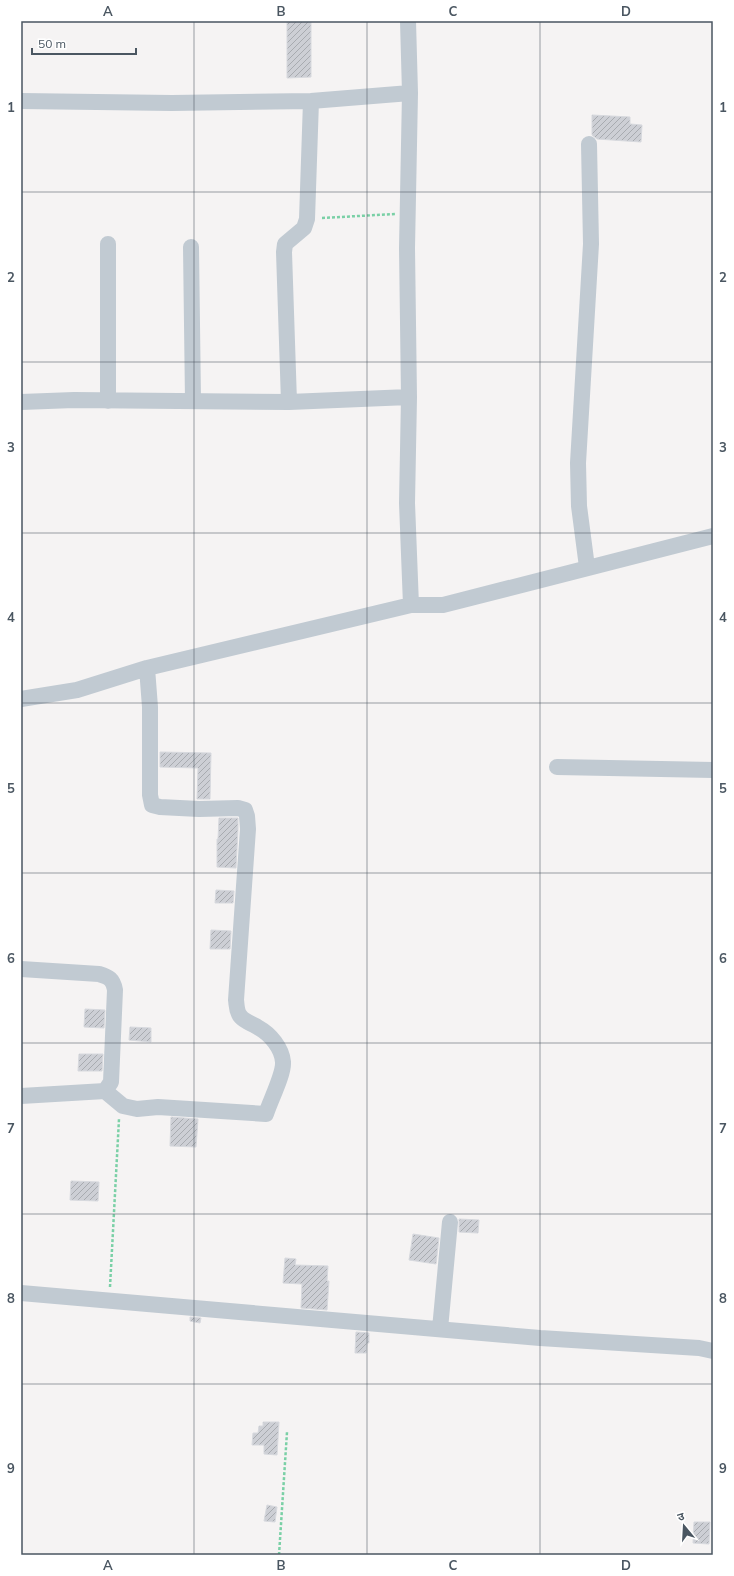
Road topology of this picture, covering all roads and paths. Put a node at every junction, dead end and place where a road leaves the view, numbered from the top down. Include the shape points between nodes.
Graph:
1 (408, 21) edge
2 (410, 93) junction
3 (21, 101) edge
4 (311, 101) junction
5 (589, 144) dead end
6 (407, 213) junction
7 (307, 219) junction
8 (108, 244) dead end
9 (191, 247) dead end
10 (409, 397) junction
11 (108, 401) junction
12 (21, 402) edge
13 (193, 402) junction
14 (289, 402) junction
15 (713, 536) edge
16 (587, 567) junction
17 (411, 605) junction
18 (147, 668) junction
19 (21, 699) edge
20 (558, 768) dead end
21 (713, 770) edge
22 (21, 969) edge
23 (105, 1091) junction
24 (21, 1096) edge
25 (120, 1102) junction
26 (450, 1222) dead end
27 (21, 1293) edge
28 (110, 1301) junction
29 (440, 1329) junction
30 (713, 1351) edge
31 (287, 1432) dead end
32 (279, 1555) edge

1 - 2 street
2 - 4 street
2 - 6 street
3 - 4 street
4 - 7 street
5 - 16 street via 591,244 578,481
6 - 7 path
6 - 10 street
7 - 14 street via 304,228 285,244 284,252
8 - 11 street
9 - 13 street
10 - 14 street
10 - 17 street via 407,503
11 - 12 street
11 - 13 street
13 - 14 street
15 - 16 street
16 - 17 street via 443,605
17 - 18 street
18 - 19 street via 77,690
18 - 25 street via 152,805 245,810 248,829 237,1011 241,1018 271,1037 284,1062 266,1114 158,1107 137,1109 123,1106
20 - 21 street
22 - 23 street via 99,974 109,977 114,982 111,1082
23 - 24 street
23 - 25 street
25 - 28 path
26 - 29 street
27 - 28 street
28 - 29 street
29 - 30 street
31 - 32 path

